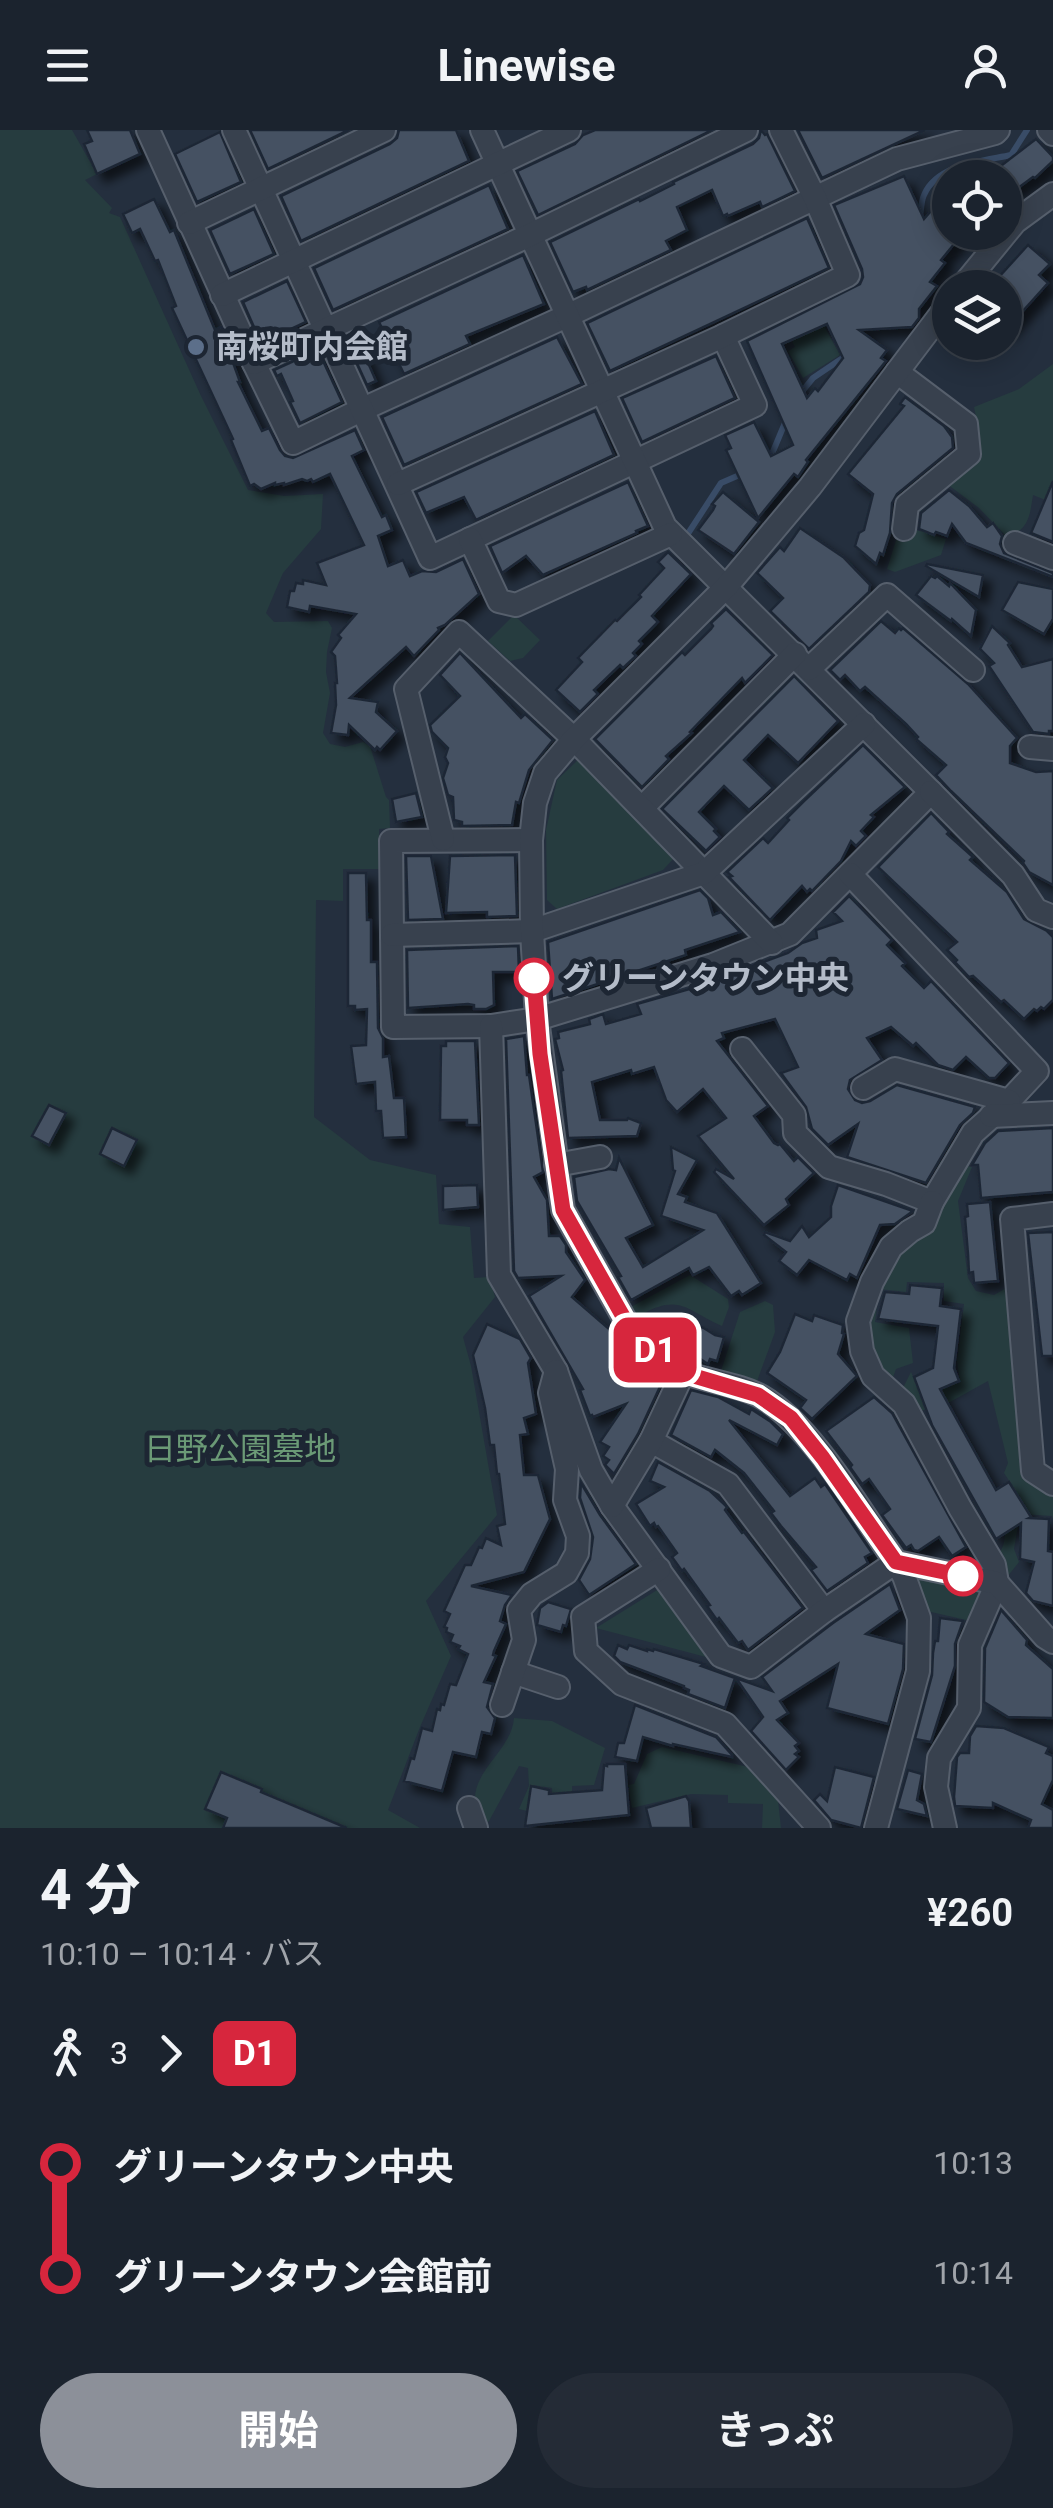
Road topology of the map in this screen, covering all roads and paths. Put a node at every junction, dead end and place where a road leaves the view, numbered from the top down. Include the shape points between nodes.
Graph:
1 (148, 130) edge
2 (234, 130) edge
3 (384, 130) edge
4 (482, 130) edge
5 (569, 130) edge
6 (746, 130) edge
7 (781, 130) edge
8 (998, 130) edge
9 (496, 164) junction
10 (262, 189) junction
11 (1053, 194) edge
12 (815, 198) junction
13 (190, 223) junction
14 (530, 235) junction
15 (294, 261) junction
16 (976, 270) edge
17 (222, 294) junction
18 (569, 316) junction
19 (932, 326) edge
20 (326, 331) junction
21 (723, 336) junction
22 (254, 363) junction
23 (897, 372) junction
24 (604, 390) junction
25 (362, 409) junction
26 (636, 462) junction
27 (398, 484) junction
28 (904, 529) dead end
29 (671, 534) junction
30 (470, 540) junction
31 (1015, 543) dead end
32 (1053, 558) edge
33 (726, 587) junction
34 (802, 661) junction
35 (972, 670) dead end
36 (864, 724) junction
37 (574, 739) junction
38 (932, 792) junction
39 (642, 808) junction
40 (443, 839) junction
41 (531, 840) junction
42 (704, 872) junction
43 (850, 874) junction
44 (1053, 917) edge
45 (532, 931) junction
46 (392, 935) junction
47 (772, 943) junction
48 (536, 1019) junction
49 (491, 1026) junction
50 (742, 1049) dead end
51 (1045, 1068) edge
52 (863, 1088) dead end
53 (1000, 1108) junction
54 (1053, 1113) edge
55 (600, 1157) dead end
56 (556, 1164) junction
57 (932, 1202) junction
58 (1053, 1214) edge
59 (556, 1370) junction
60 (684, 1373) junction
61 (651, 1441) junction
62 (1053, 1484) edge
63 (612, 1506) junction
64 (896, 1562) junction
65 (658, 1569) junction
66 (996, 1583) junction
67 (824, 1611) junction
68 (1053, 1642) edge
69 (513, 1672) junction
70 (558, 1686) dead end
71 (502, 1705) dead end
72 (819, 1828) edge
73 (876, 1828) edge
74 (945, 1828) edge

1 - 13 street
2 - 10 street
3 - 10 street
4 - 9 street
5 - 9 street
6 - 14 street
7 - 12 street
8 - 12 street via 896,159
9 - 14 street
9 - 15 street
10 - 13 street
10 - 15 street
11 - 16 street via 1015,222
12 - 18 street
12 - 21 street via 848,274
13 - 17 street
14 - 18 street
14 - 20 street
15 - 17 street
15 - 20 street
17 - 22 street
18 - 24 street
18 - 25 street
19 - 23 street
20 - 22 street
20 - 25 street
21 - 24 street
21 - 26 street via 755,405
22 - 25 street via 293,443
23 - 28 street via 966,424 968,454 907,505
23 - 33 street
24 - 26 street
24 - 27 street
25 - 27 street
26 - 29 street
26 - 30 street
27 - 30 street via 430,558
29 - 30 street via 516,606 498,601
29 - 33 street
31 - 32 street
33 - 34 street
33 - 37 street
34 - 35 street via 887,595
34 - 36 street
34 - 39 street
36 - 38 street
36 - 42 street
37 - 39 street
37 - 40 street via 459,632 406,690
37 - 41 street via 545,773
38 - 43 street
38 - 44 street via 1013,876 1036,910
39 - 42 street
40 - 41 street
40 - 46 street via 390,841
41 - 45 street
42 - 45 street
42 - 47 street
43 - 47 street via 790,934
43 - 51 street
45 - 46 street
45 - 48 street
46 - 49 street via 393,1028
47 - 48 street
48 - 49 street
48 - 56 street
49 - 59 street via 498,1275
50 - 57 street via 794,1115 795,1133 829,1168
51 - 53 street
52 - 53 street via 894,1069
53 - 54 street
53 - 57 street via 973,1133
55 - 56 street
56 - 60 street via 563,1210 629,1327
57 - 66 street via 924,1223 891,1247 872,1282 858,1321 862,1351 874,1376 904,1404 994,1565
58 - 62 street via 1012,1218 1033,1471
59 - 63 street via 590,1470
59 - 69 street via 550,1393 568,1469 564,1500 578,1536 577,1553 566,1573 519,1610 524,1640
60 - 61 street
60 - 64 street via 758,1395 791,1418
61 - 63 street
61 - 67 street via 728,1484
63 - 65 street
64 - 66 street
64 - 67 street
64 - 73 street via 919,1618 918,1672
65 - 67 street via 721,1656 752,1667
65 - 72 street via 584,1618 586,1651 622,1684 725,1724
66 - 68 street
66 - 74 street via 970,1645 969,1708 938,1758
69 - 70 street
69 - 71 street

